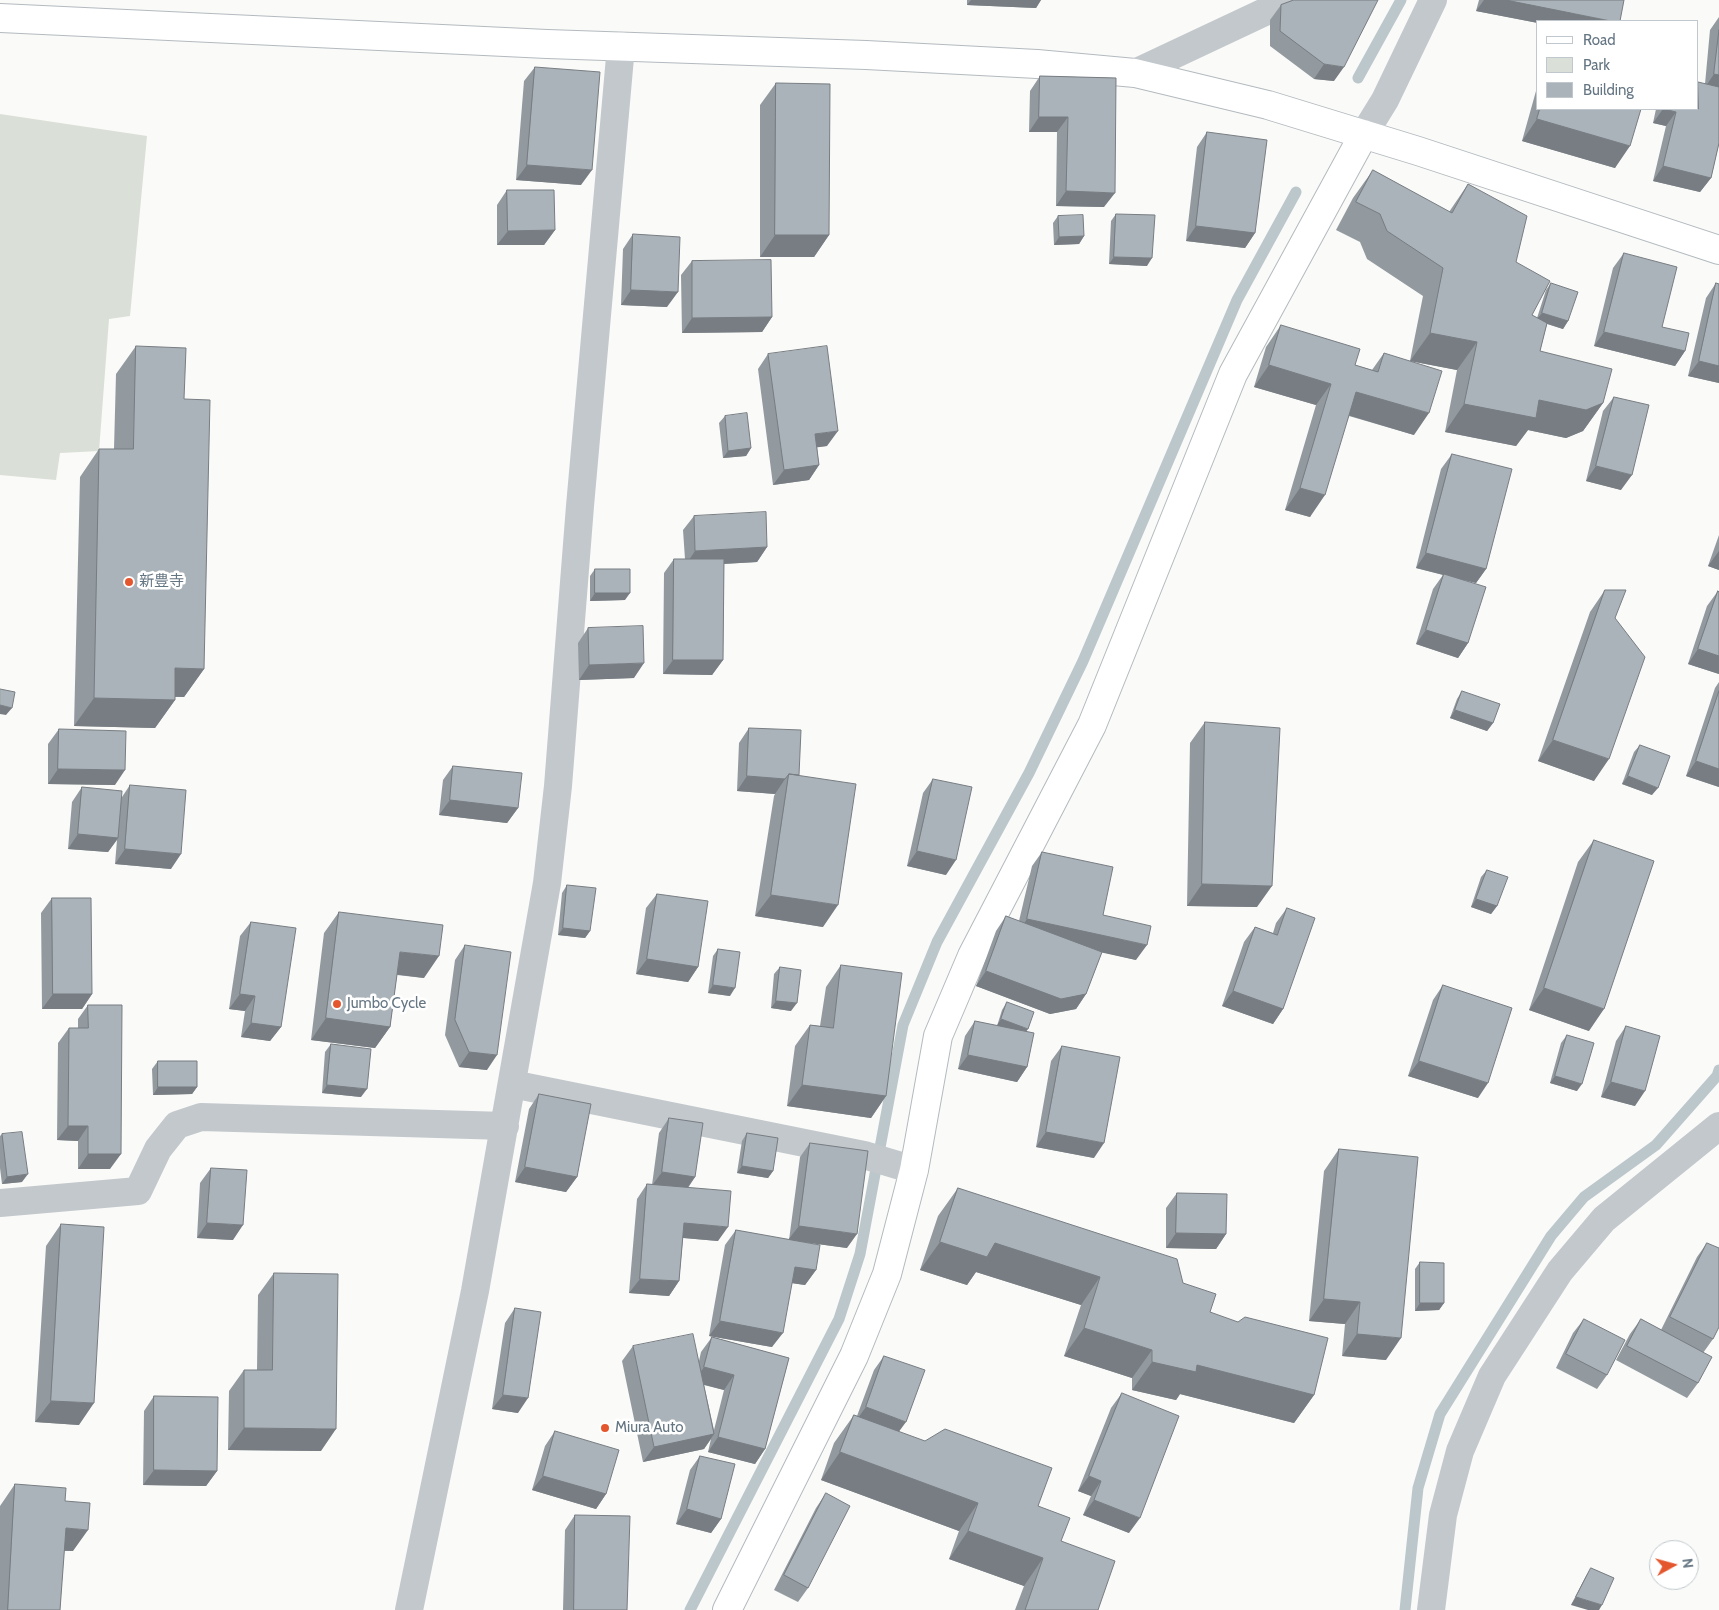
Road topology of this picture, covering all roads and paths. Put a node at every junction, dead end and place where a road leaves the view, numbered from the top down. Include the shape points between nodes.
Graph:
1 (1290, 0) edge
2 (1433, 0) edge
3 (0, 18) edge
4 (621, 46) junction
5 (1135, 72) junction
6 (1364, 134) junction
7 (1719, 250) edge
8 (512, 1084) junction
9 (505, 1126) junction
10 (1719, 1126) edge
11 (904, 1166) junction
12 (0, 1203) edge
13 (409, 1610) edge
14 (727, 1610) edge
15 (1431, 1610) edge

1 - 5 street
2 - 6 street via 1385,100
3 - 4 street
4 - 5 street via 866,55
4 - 8 street via 558,786 547,883
5 - 6 street via 1268,104
6 - 7 street
6 - 11 street via 1233,374 1092,725 972,956 938,1036
8 - 9 street
8 - 11 street via 864,1155
9 - 12 street via 201,1117 177,1125 158,1149 138,1191
9 - 13 street via 475,1291
10 - 15 street via 1604,1219 1560,1271 1492,1376 1460,1451 1442,1515
11 - 14 street via 887,1274 854,1356

